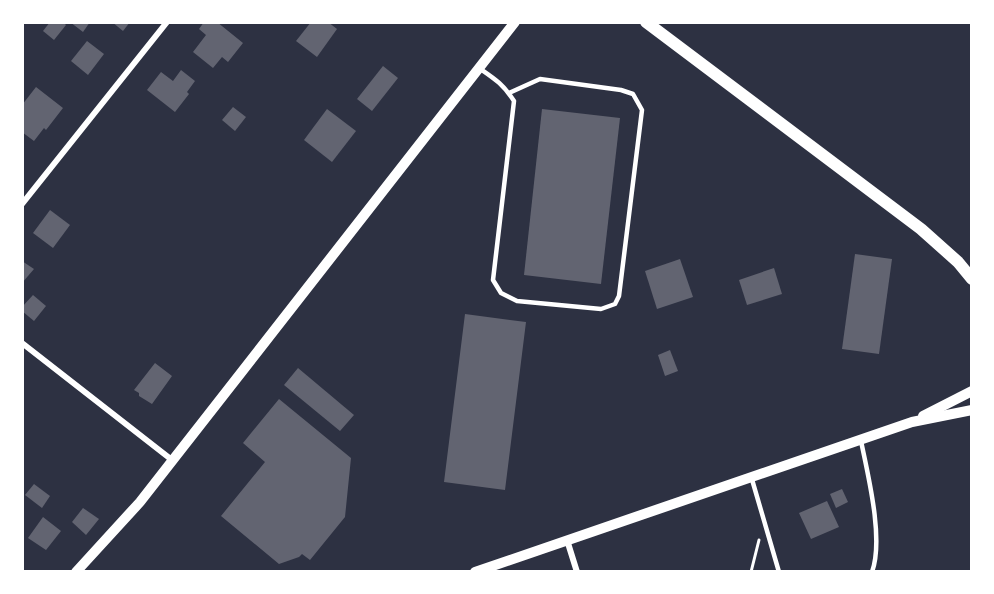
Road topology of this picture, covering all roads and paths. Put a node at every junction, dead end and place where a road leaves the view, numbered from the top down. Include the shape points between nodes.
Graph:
1 (167, 22) edge
2 (515, 22) edge
3 (646, 22) edge
4 (479, 68) junction
5 (509, 93) junction
6 (22, 204) edge
7 (972, 279) edge
8 (22, 343) edge
9 (972, 391) edge
10 (972, 410) edge
11 (912, 422) junction
12 (860, 439) junction
13 (172, 460) junction
14 (751, 476) junction
15 (567, 540) junction
16 (76, 572) edge
17 (475, 572) edge
18 (577, 572) edge
19 (779, 572) edge
20 (872, 572) edge

1 - 6 street
2 - 4 street
3 - 7 main road via 921,229
4 - 5 lane
4 - 13 street
5 - 5 lane via 514,101 493,280 501,293 517,301 601,309 615,304 642,110 633,94 621,90 540,80
8 - 13 street
9 - 11 street
10 - 11 street
11 - 12 street
12 - 14 street
12 - 20 lane via 872,495 876,543
13 - 16 street via 140,502
14 - 15 street
14 - 19 lane
15 - 17 street
15 - 18 street

